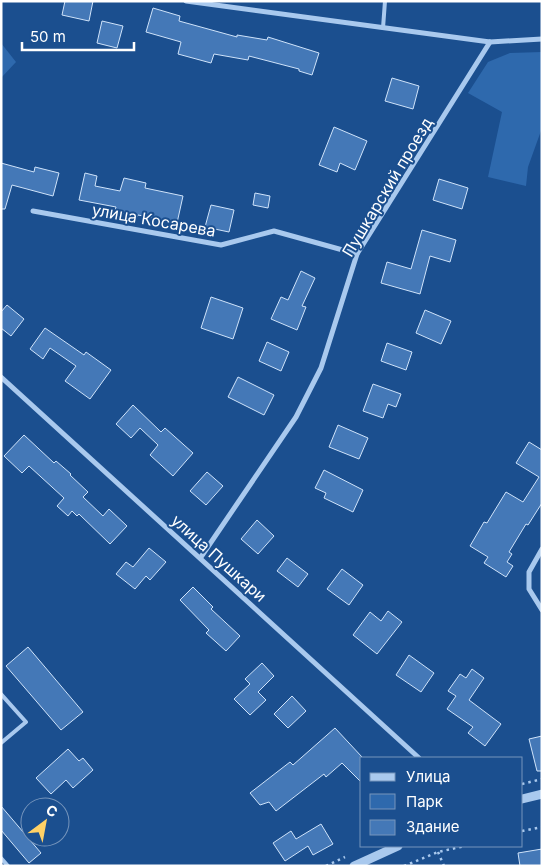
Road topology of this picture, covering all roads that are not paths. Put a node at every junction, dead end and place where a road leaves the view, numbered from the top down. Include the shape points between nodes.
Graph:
1 (186, 1) edge
2 (385, 1) edge
3 (383, 28) junction
4 (542, 39) edge
5 (490, 42) junction
6 (32, 211) dead end
7 (357, 254) junction
8 (1, 377) edge
9 (542, 549) edge
10 (200, 557) junction
11 (542, 610) edge
12 (1, 694) edge
13 (1, 743) edge
14 (418, 757) edge
15 (542, 794) edge
16 (523, 799) edge
17 (396, 847) edge
18 (1, 858) edge
19 (8, 866) edge
20 (354, 866) edge

1 - 3 street
2 - 3 lane
3 - 5 street
4 - 5 street
5 - 7 street, Пушкарский проезд
6 - 7 street, улица Косарева via 221,245 274,231
7 - 10 street, Пушкарский проезд via 320,368 296,418
8 - 10 street, улица Пушкари
9 - 11 street via 529,572 529,589
10 - 14 street, улица Пушкари
12 - 13 lane via 26,722
15 - 16 street
17 - 20 street
18 - 19 lane

